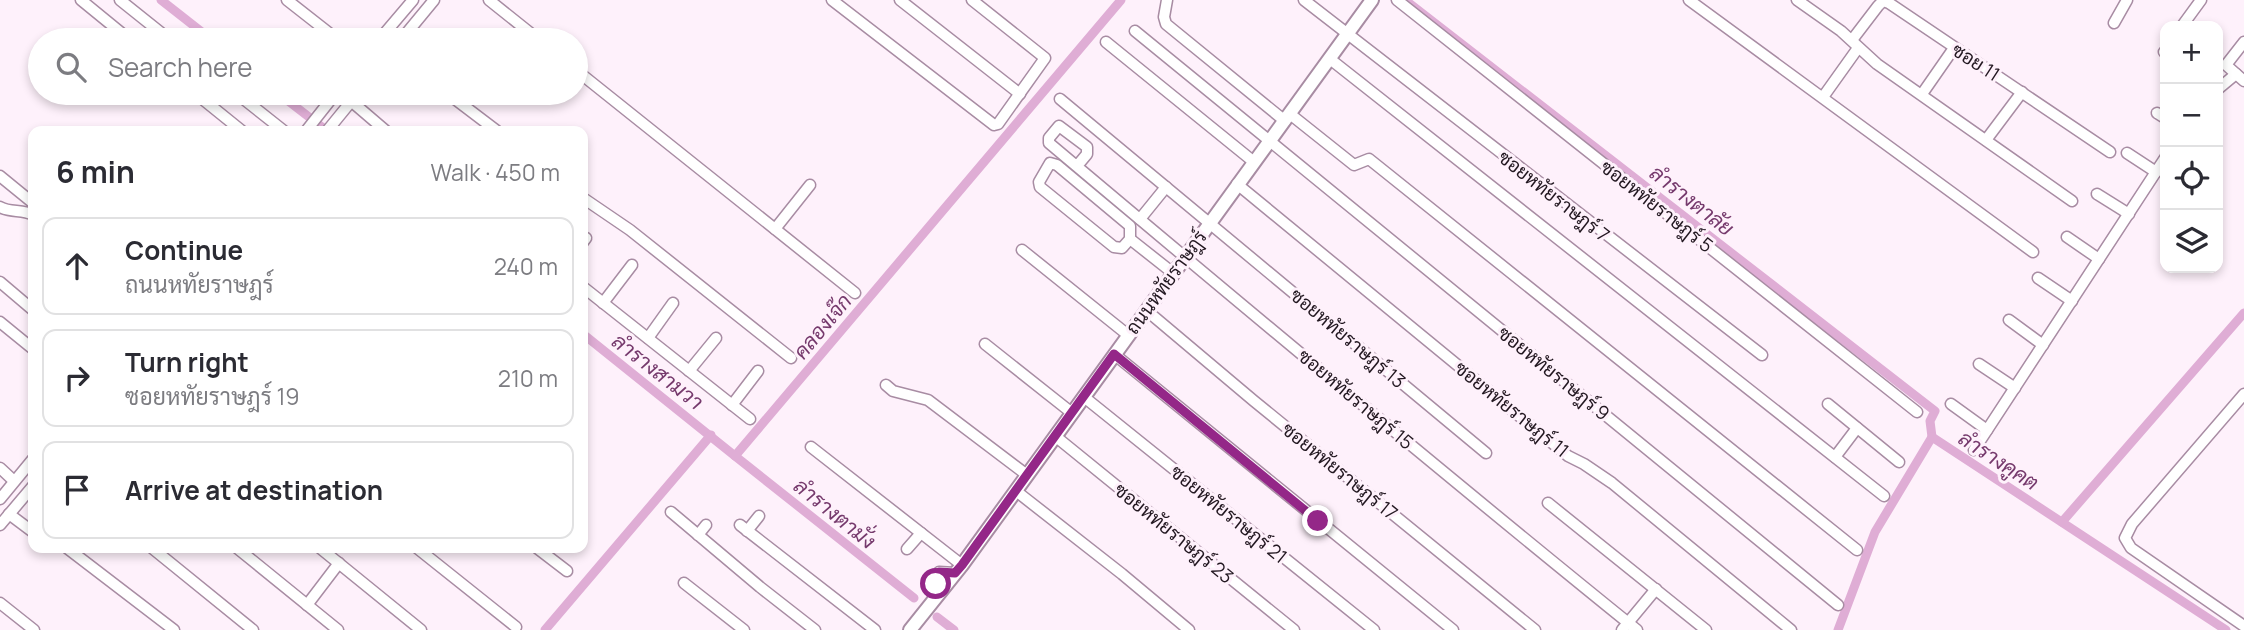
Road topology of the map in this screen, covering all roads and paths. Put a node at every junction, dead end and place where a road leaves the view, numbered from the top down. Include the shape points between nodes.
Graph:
1 (81, 0) edge
2 (120, 0) edge
3 (287, 0) edge
4 (413, 0) edge
5 (434, 0) edge
6 (489, 0) edge
7 (832, 0) edge
8 (901, 0) edge
9 (972, 0) edge
10 (1167, 0) edge
11 (1304, 0) edge
12 (1372, 0) edge
13 (1397, 0) edge
14 (1689, 0) edge
15 (2127, 0) edge
16 (2200, 0) edge
17 (1803, 2) edge
18 (2185, 21) edge
19 (2114, 23) dead end
20 (115, 28) edge
21 (155, 28) edge
22 (323, 28) edge
23 (389, 28) edge
24 (411, 28) edge
25 (524, 28) edge
26 (1135, 30) dead end
27 (1348, 34) junction
28 (1106, 42) dead end
29 (2244, 42) edge
30 (1855, 44) junction
31 (1954, 48) junction
32 (1330, 59) junction
33 (2240, 77) edge
34 (588, 80) edge
35 (2223, 86) edge
36 (2022, 92) junction
37 (1020, 94) junction
38 (1922, 94) junction
39 (1823, 97) junction
40 (1060, 99) dead end
41 (210, 105) edge
42 (251, 105) edge
43 (326, 105) edge
44 (347, 105) edge
45 (362, 105) edge
46 (463, 105) edge
47 (1287, 118) junction
48 (237, 126) edge
49 (278, 126) edge
50 (310, 126) edge
51 (331, 126) edge
52 (381, 126) edge
53 (490, 126) edge
54 (1270, 140) junction
55 (1986, 140) junction
56 (2110, 152) dead end
57 (2127, 153) dead end
58 (1254, 162) junction
59 (1077, 166) dead end
60 (2160, 166) edge
61 (2156, 172) junction
62 (0, 176) edge
63 (1237, 184) junction
64 (810, 185) dead end
65 (1167, 187) junction
66 (2097, 194) dead end
67 (28, 199) edge
68 (588, 201) edge
69 (2072, 201) dead end
70 (0, 206) edge
71 (28, 213) edge
72 (2129, 214) junction
73 (1140, 219) junction
74 (1209, 222) junction
75 (775, 229) junction
76 (2067, 237) dead end
77 (1130, 239) junction
78 (1022, 250) dead end
79 (2033, 252) dead end
80 (1185, 257) junction
81 (2099, 259) junction
82 (632, 265) dead end
83 (1173, 273) junction
84 (2038, 278) dead end
85 (0, 282) edge
86 (588, 291) edge
87 (855, 293) dead end
88 (2072, 301) junction
89 (603, 303) junction
90 (673, 303) dead end
91 (28, 306) edge
92 (1146, 310) junction
93 (2009, 320) dead end
94 (0, 322) edge
95 (1128, 335) junction
96 (648, 338) junction
97 (716, 338) dead end
98 (985, 344) dead end
99 (28, 345) edge
100 (2043, 345) junction
101 (1114, 354) junction
102 (1762, 355) dead end
103 (791, 358) dead end
104 (1979, 364) dead end
105 (758, 371) dead end
106 (690, 372) junction
107 (886, 385) dead end
108 (2015, 388) junction
109 (2244, 394) edge
110 (1084, 397) junction
111 (1828, 404) dead end
112 (1951, 404) dead end
113 (732, 405) junction
114 (1917, 412) dead end
115 (1072, 413) junction
116 (750, 419) dead end
117 (1857, 428) junction
118 (1987, 430) junction
119 (1055, 436) junction
120 (811, 447) dead end
121 (1975, 450) dead end
122 (1486, 453) dead end
123 (1835, 457) junction
124 (1899, 462) dead end
125 (28, 464) edge
126 (0, 468) edge
127 (1027, 475) junction
128 (14, 481) junction
129 (1016, 491) junction
130 (28, 492) edge
131 (1884, 496) dead end
132 (0, 499) edge
133 (1548, 503) dead end
134 (671, 512) dead end
135 (9, 514) junction
136 (759, 516) dead end
137 (0, 525) edge
138 (706, 525) dead end
139 (28, 528) edge
140 (921, 533) junction
141 (698, 535) junction
142 (908, 549) dead end
143 (1857, 550) dead end
144 (74, 553) edge
145 (158, 553) edge
146 (243, 553) edge
147 (251, 553) edge
148 (326, 553) edge
149 (423, 553) edge
150 (544, 553) edge
151 (247, 557) junction
152 (339, 563) junction
153 (958, 569) junction
154 (567, 571) dead end
155 (684, 583) dead end
156 (1656, 589) junction
157 (0, 603) edge
158 (307, 605) junction
159 (1838, 605) dead end
160 (1625, 626) edge
161 (2244, 626) edge
162 (516, 627) dead end
163 (34, 630) edge
164 (174, 630) edge
165 (253, 630) edge
166 (338, 630) edge
167 (421, 630) edge
168 (744, 630) edge
169 (815, 630) edge
170 (875, 630) edge
171 (910, 630) edge
172 (1189, 630) edge
173 (1294, 630) edge
174 (1374, 630) edge
175 (1453, 630) edge
176 (1535, 630) edge
177 (1637, 630) edge
178 (1706, 630) edge
179 (1791, 630) edge

1 - 20 street
2 - 21 street
3 - 22 street
4 - 23 street
5 - 24 street
6 - 25 street
7 - 37 street via 990,124 998,124
8 - 37 street
9 - 37 street via 1045,58
10 - 47 street via 1166,24
11 - 27 street, ซอยหทัยราษฎร์ 7
12 - 27 main road, ถนนหทัยราษฎร์
13 - 114 street, ซอยหทัยราษฎร์ 5
14 - 39 street
15 - 19 street
16 - 18 street
17 - 30 street
26 - 54 street, ซอยหทัยราษฎร์ 9
27 - 32 main road, ถนนหทัยราษฎร์
27 - 102 street, ซอยหทัยราษฎร์ 7
28 - 58 street
29 - 33 street via 2226,65
30 - 31 street, ซอย 11 via 1884,1
30 - 38 street
30 - 39 street
31 - 36 street, ซอย 11
31 - 38 street
32 - 47 main road, ถนนหทัยราษฎร์
32 - 123 street
33 - 35 street
34 - 75 street
36 - 55 street
36 - 56 street, ซอย 11
38 - 55 street
39 - 79 street
40 - 65 street, ซอยหทัยราษฎร์ 13
41 - 48 street
42 - 49 street
43 - 50 street
44 - 51 street
45 - 52 street
46 - 53 street
47 - 54 main road, ถนนหทัยราษฎร์
47 - 143 street via 1354,165 1369,159
54 - 58 main road, ถนนหทัยราษฎร์
54 - 159 street, ซอยหทัยราษฎร์ 9
55 - 69 street
57 - 61 street
58 - 63 main road, ถนนหทัยราษฎร์
59 - 73 street, ซอยหทัยราษฎร์ 15
60 - 61 street
61 - 72 street
62 - 67 street
63 - 74 main road, ถนนหทัยราษฎร์
63 - 179 street, ซอยหทัยราษฎร์ 11 via 1568,456 1612,483
64 - 75 street
65 - 73 street
65 - 74 street, ซอยหทัยราษฎร์ 13
66 - 72 street
68 - 103 street
70 - 71 street
72 - 81 street
73 - 80 street, ซอยหทัยราษฎร์ 15
74 - 80 main road, ถนนหทัยราษฎร์
74 - 122 street, ซอยหทัยราษฎร์ 13
75 - 87 street
76 - 81 street
77 - 77 street via 1130,226 1121,216 1050,163 1040,187 1114,247 1122,248
77 - 83 street
78 - 95 street
80 - 83 main road, ถนนหทัยราษฎร์
80 - 160 street, ซอยหทัยราษฎร์ 15
81 - 88 street
82 - 89 street
83 - 92 main road, ถนนหทัยราษฎร์
84 - 88 street
85 - 91 street
86 - 89 street
88 - 100 street
89 - 96 street
90 - 96 street
92 - 95 main road, ถนนหทัยราษฎร์
92 - 176 street, ซอยหทัยราษฎร์ 17
93 - 100 street
94 - 99 street
95 - 101 main road, ถนนหทัยราษฎร์
96 - 106 street
97 - 106 street
98 - 115 street
100 - 108 street
101 - 110 main road, ถนนหทัยราษฎร์
101 - 175 street
104 - 108 street
105 - 113 street
106 - 113 street
107 - 127 street via 928,400
108 - 118 street
109 - 161 street via 2132,524 2125,538 2131,548
110 - 115 main road, ถนนหทัยราษฎร์
110 - 174 street, ซอยหทัยราษฎร์ 21
111 - 117 street
112 - 118 street
113 - 116 street
115 - 119 main road, ถนนหทัยราษฎร์
117 - 123 street
117 - 124 street
118 - 121 street
119 - 127 main road, ถนนหทัยราษฎร์
119 - 173 street, ซอยหทัยราษฎร์ 23
120 - 140 street
123 - 131 street
125 - 128 street
126 - 128 street
127 - 129 main road, ถนนหทัยราษฎร์
128 - 132 street
129 - 153 main road, ถนนหทัยราษฎร์
129 - 172 street
130 - 135 street
133 - 156 street
134 - 141 street
135 - 137 street
135 - 139 street
136 - 170 street via 744,528
138 - 141 street
140 - 142 street
140 - 153 street
141 - 169 street
144 - 164 street
145 - 165 street
146 - 151 street
147 - 151 street
148 - 152 street
149 - 162 street
150 - 154 street
151 - 158 street
152 - 158 street
152 - 167 street
153 - 171 main road, ถนนหทัยราษฎร์
155 - 168 street
156 - 160 street
156 - 178 street
157 - 163 street
158 - 166 street
160 - 177 street, ซอยหทัยราษฎร์ 15

